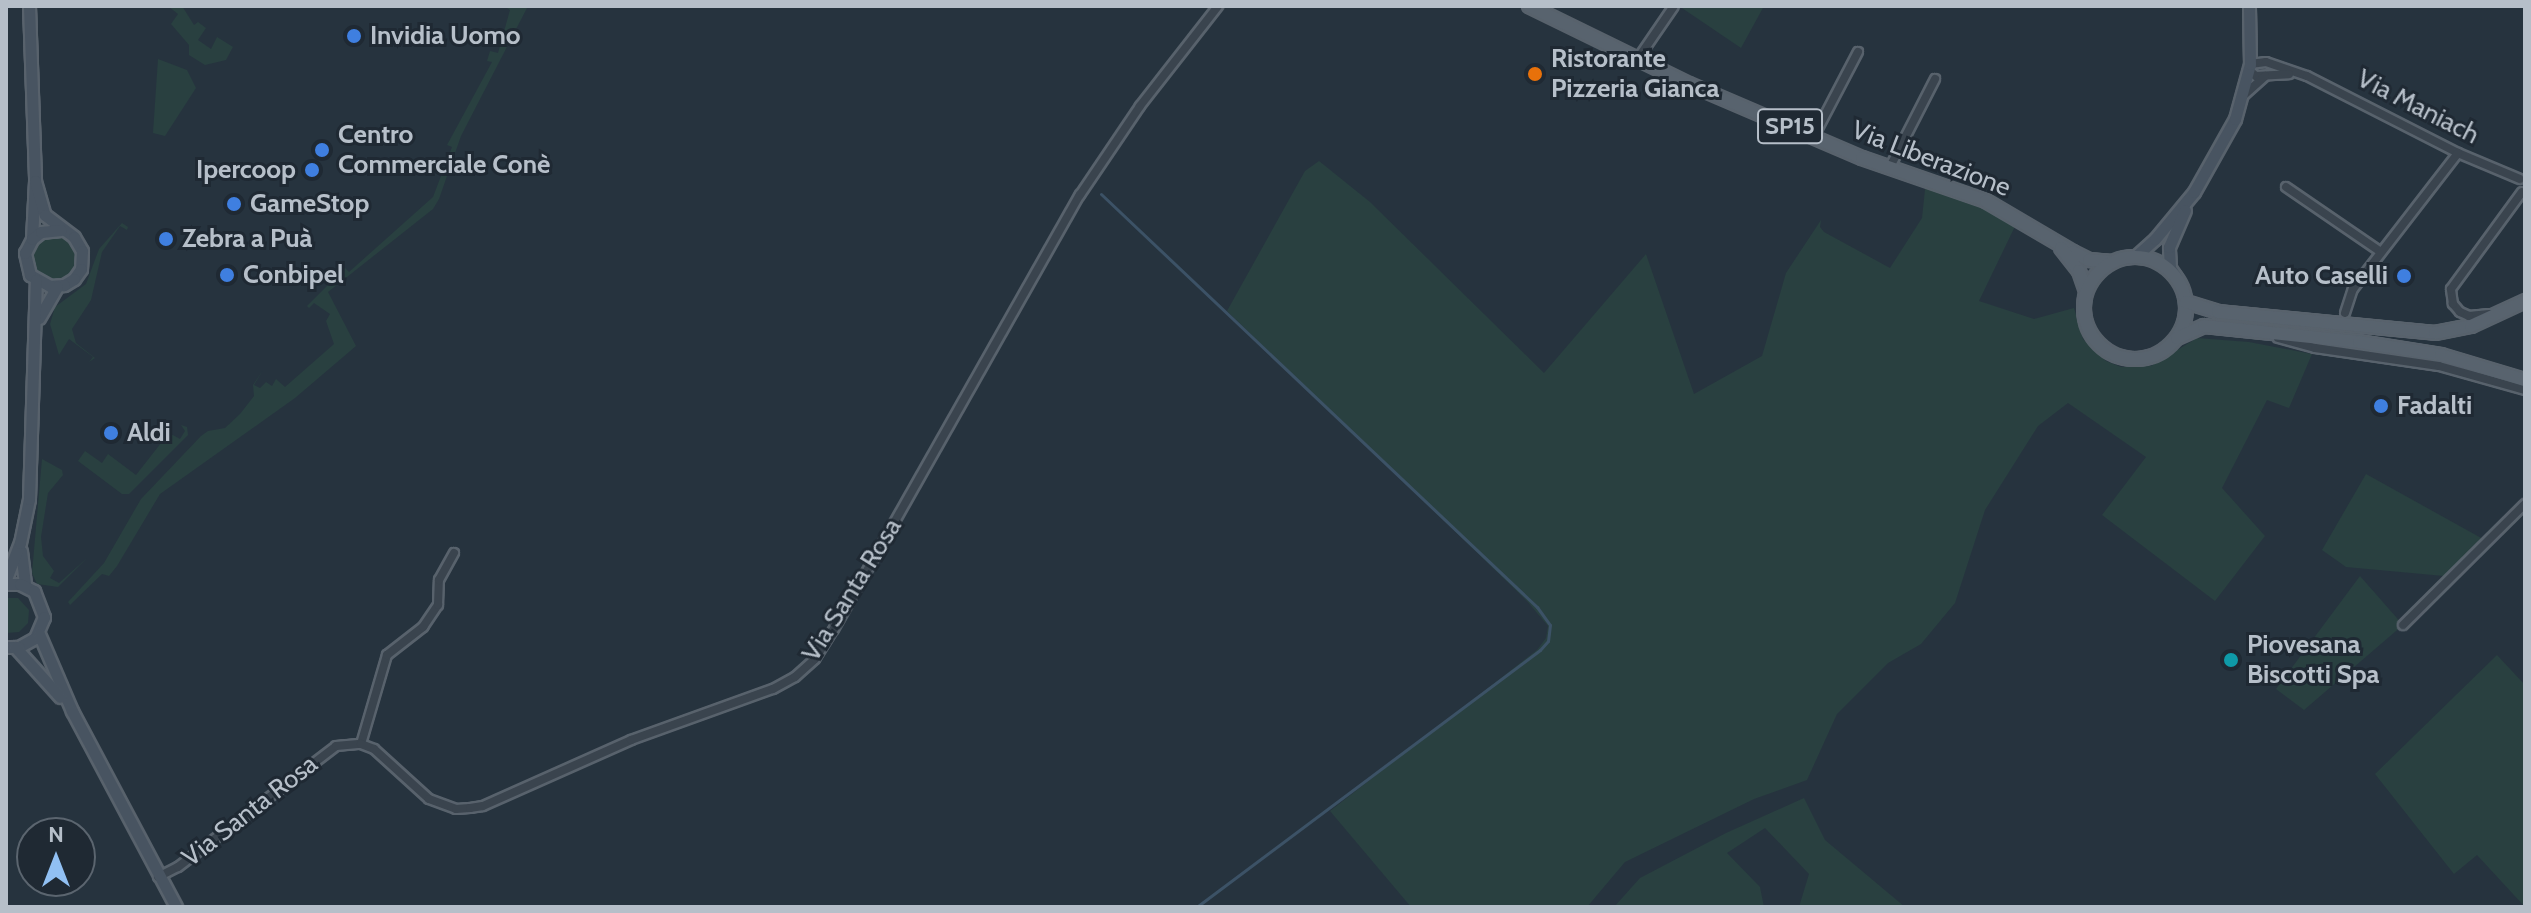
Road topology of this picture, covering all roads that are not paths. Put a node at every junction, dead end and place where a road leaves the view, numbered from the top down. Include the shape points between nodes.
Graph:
1 (27, 6) edge
2 (1218, 6) edge
3 (1529, 6) edge
4 (1674, 6) edge
5 (2249, 6) edge
6 (2251, 38) junction
7 (1858, 52) dead end
8 (1637, 60) junction
9 (2266, 62) junction
10 (2250, 67) junction
11 (2298, 73) junction
12 (2265, 76) junction
13 (1935, 79) dead end
14 (2243, 96) junction
15 (1814, 136) junction
16 (2458, 153) junction
17 (1890, 167) junction
18 (2522, 176) edge
19 (35, 181) junction
20 (2286, 187) dead end
21 (2194, 192) junction
22 (2523, 194) edge
23 (61, 230) junction
24 (32, 239) junction
25 (2053, 240) junction
26 (2381, 252) junction
27 (2136, 256) junction
28 (2110, 262) junction
29 (2176, 277) junction
30 (36, 280) junction
31 (57, 287) junction
32 (2086, 291) junction
33 (2525, 301) edge
34 (2186, 302) junction
35 (2345, 313) dead end
36 (2502, 314) junction
37 (35, 330) junction
38 (2258, 331) junction
39 (2177, 338) junction
40 (2525, 380) edge
41 (2525, 390) edge
42 (2525, 504) edge
43 (20, 543) junction
44 (454, 553) dead end
45 (6, 581) edge
46 (25, 586) junction
47 (2403, 625) dead end
48 (39, 634) junction
49 (10, 647) edge
50 (30, 661) junction
51 (52, 666) junction
52 (72, 711) junction
53 (361, 744) junction
54 (158, 877) junction
55 (176, 907) edge

1 - 19 street
2 - 53 street, Via Santa Rosa via 1140,106 1080,195 834,629 815,659 795,677 470,808 442,806 429,799 374,749
3 - 8 main road, Via Liberazione / SP15
4 - 8 street
5 - 6 street
6 - 9 street
6 - 10 street
7 - 15 street
8 - 15 main road, Via Liberazione / SP15
9 - 10 street, Via Maniach
9 - 11 street, Via Maniach
10 - 12 street via 2256,76
10 - 14 street
11 - 12 street
11 - 16 street, Via Maniach
12 - 14 street
13 - 17 street
14 - 21 street
15 - 17 main road, Via Liberazione / SP15
16 - 18 street, Via Maniach
16 - 26 street
17 - 25 main road, Via Liberazione / SP15 via 1986,201
18 - 22 street
19 - 23 street via 45,215
19 - 24 street
20 - 26 street
21 - 27 street
21 - 29 street via 2170,241 2170,268
22 - 36 street via 2451,289 2453,304 2464,314
23 - 24 street
23 - 31 street via 79,242 83,259 74,279
24 - 30 street via 25,258
25 - 28 main road, Via Liberazione / SP15 via 2089,260
25 - 32 main road, Via Liberazione / SP15 via 2079,271
26 - 35 street via 2353,289
27 - 28 main road, SP15
27 - 29 main road via 2151,259
28 - 32 main road
29 - 34 main road
30 - 31 street
30 - 37 street
31 - 37 street
32 - 39 main road, SP15 via 2084,320 2099,346 2112,354 2140,359
33 - 36 main road
34 - 36 main road via 2218,312 2404,332 2451,331
34 - 39 main road
37 - 43 street via 30,484
38 - 39 main road, SP15 via 2204,326
38 - 40 main road, SP15 via 2428,352
38 - 41 street via 2315,348 2439,366
42 - 47 street
43 - 45 street
43 - 46 street
44 - 53 street via 439,580 438,605 423,627 387,655
45 - 46 street
46 - 48 street via 44,608
48 - 49 street
48 - 51 street
49 - 50 street
50 - 51 street via 42,668
50 - 52 street
51 - 52 street
52 - 54 street
53 - 54 street, Via Santa Rosa via 324,753
54 - 55 street

